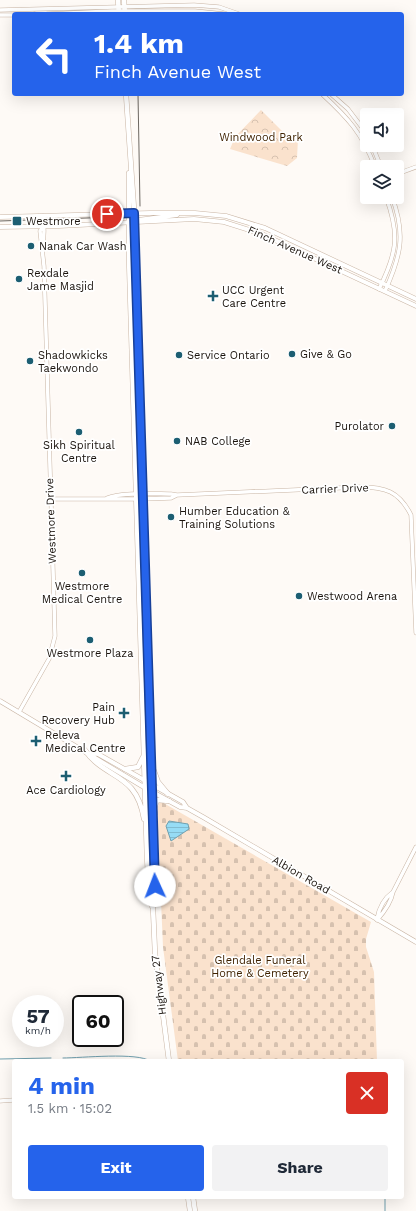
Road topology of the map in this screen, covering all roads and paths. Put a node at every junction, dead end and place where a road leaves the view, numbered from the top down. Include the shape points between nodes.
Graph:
1 (118, 0) edge
2 (124, 0) edge
3 (81, 7) junction
4 (67, 8) junction
5 (0, 10) edge
6 (119, 11) edge
7 (124, 11) edge
8 (68, 12) edge
9 (81, 12) edge
10 (100, 12) edge
11 (209, 12) edge
12 (232, 12) edge
13 (0, 15) edge
14 (12, 15) edge
15 (126, 96) edge
16 (324, 96) edge
17 (333, 96) edge
18 (360, 125) edge
19 (372, 160) edge
20 (130, 163) junction
21 (416, 167) edge
22 (404, 171) edge
23 (388, 204) edge
24 (394, 204) edge
25 (134, 213) junction
26 (189, 213) junction
27 (128, 214) junction
28 (211, 214) junction
29 (43, 216) junction
30 (0, 217) edge
31 (209, 219) junction
32 (129, 222) junction
33 (135, 222) junction
34 (0, 227) edge
35 (43, 227) junction
36 (382, 283) junction
37 (387, 286) junction
38 (379, 289) junction
39 (385, 291) junction
40 (416, 299) edge
41 (416, 306) edge
42 (137, 497) junction
43 (143, 497) junction
44 (49, 499) junction
45 (416, 633) edge
46 (0, 700) edge
47 (19, 712) junction
48 (84, 749) junction
49 (144, 752) junction
50 (91, 753) junction
51 (125, 768) junction
52 (150, 768) junction
53 (145, 780) junction
54 (151, 784) junction
55 (145, 787) junction
56 (151, 790) junction
57 (168, 794) junction
58 (169, 801) junction
59 (187, 808) junction
60 (152, 814) junction
61 (147, 839) junction
62 (416, 847) edge
63 (153, 908) junction
64 (377, 920) junction
65 (416, 942) edge
66 (169, 1059) edge
67 (12, 1100) edge
68 (0, 1101) edge
69 (188, 1199) edge
70 (193, 1199) edge
71 (190, 1211) edge
72 (195, 1211) edge

1 - 6 main road
2 - 7 main road
3 - 4 street
3 - 6 street
3 - 9 street
4 - 5 street
4 - 8 street
6 - 7 street
6 - 10 street
7 - 11 street
7 - 12 street via 210,6
13 - 14 street
15 - 20 main road, Highway 27
16 - 19 street via 356,129
17 - 18 street
20 - 25 main road, Highway 27
20 - 27 main road, Highway 27
21 - 22 street
23 - 36 street via 394,226 395,250
24 - 37 street via 401,224 401,236 398,262
25 - 26 main road, Finch Avenue West
25 - 27 main road, Finch Avenue West
25 - 33 main road, Highway 27
26 - 28 main road, Finch Avenue West
26 - 33 main road, Finch Avenue West
27 - 29 main road, Finch Avenue West
27 - 32 main road, Highway 27
28 - 31 main road
28 - 36 main road, Finch Avenue West via 256,225
29 - 30 main road, Finch Avenue West
29 - 35 street, Westmore Drive
31 - 33 main road, Finch Avenue West
31 - 38 main road, Finch Avenue West via 262,234
32 - 33 main road, Finch Avenue West
32 - 35 main road, Finch Avenue West
32 - 42 main road, Highway 27
33 - 43 main road, Highway 27
34 - 35 main road, Finch Avenue West
35 - 44 street, Westmore Drive
36 - 37 main road, Finch Avenue West
36 - 38 street
37 - 39 street
37 - 40 main road, Finch Avenue West
38 - 39 main road, Finch Avenue West
39 - 41 main road, Finch Avenue West
42 - 43 street, Carrier Drive
42 - 44 street, Carrier Drive via 111,500
42 - 49 main road, Highway 27
43 - 45 street, Carrier Drive via 171,498 176,495 360,487 390,492 402,500 411,515
43 - 52 main road, Highway 27
44 - 47 street, Westmore Drive via 55,636 48,660
46 - 47 main road, Albion Road
47 - 48 main road, Albion Road
48 - 50 main road, Albion Road
48 - 61 main road via 90,758 136,792
49 - 51 main road via 138,767
49 - 53 main road, Highway 27
50 - 51 main road, Albion Road
50 - 55 main road, Albion Road via 96,759
51 - 53 main road, Albion Road
52 - 54 main road, Highway 27
52 - 57 main road
53 - 54 main road, Albion Road
53 - 55 main road, Highway 27
54 - 56 main road, Highway 27
54 - 57 main road, Albion Road
55 - 56 main road, Albion Road
55 - 61 main road, Highway 27
56 - 58 main road, Albion Road
56 - 60 main road, Highway 27
57 - 59 main road, Albion Road via 183,802
58 - 59 main road, Albion Road
58 - 60 main road via 157,800
59 - 64 main road, Albion Road
60 - 63 main road, Highway 27 via 155,902
61 - 63 main road, Highway 27 via 150,902
62 - 64 street via 393,892 387,896 379,909
63 - 66 main road, Highway 27 via 156,960
64 - 65 main road, Albion Road
67 - 68 street
69 - 71 main road
70 - 72 main road

